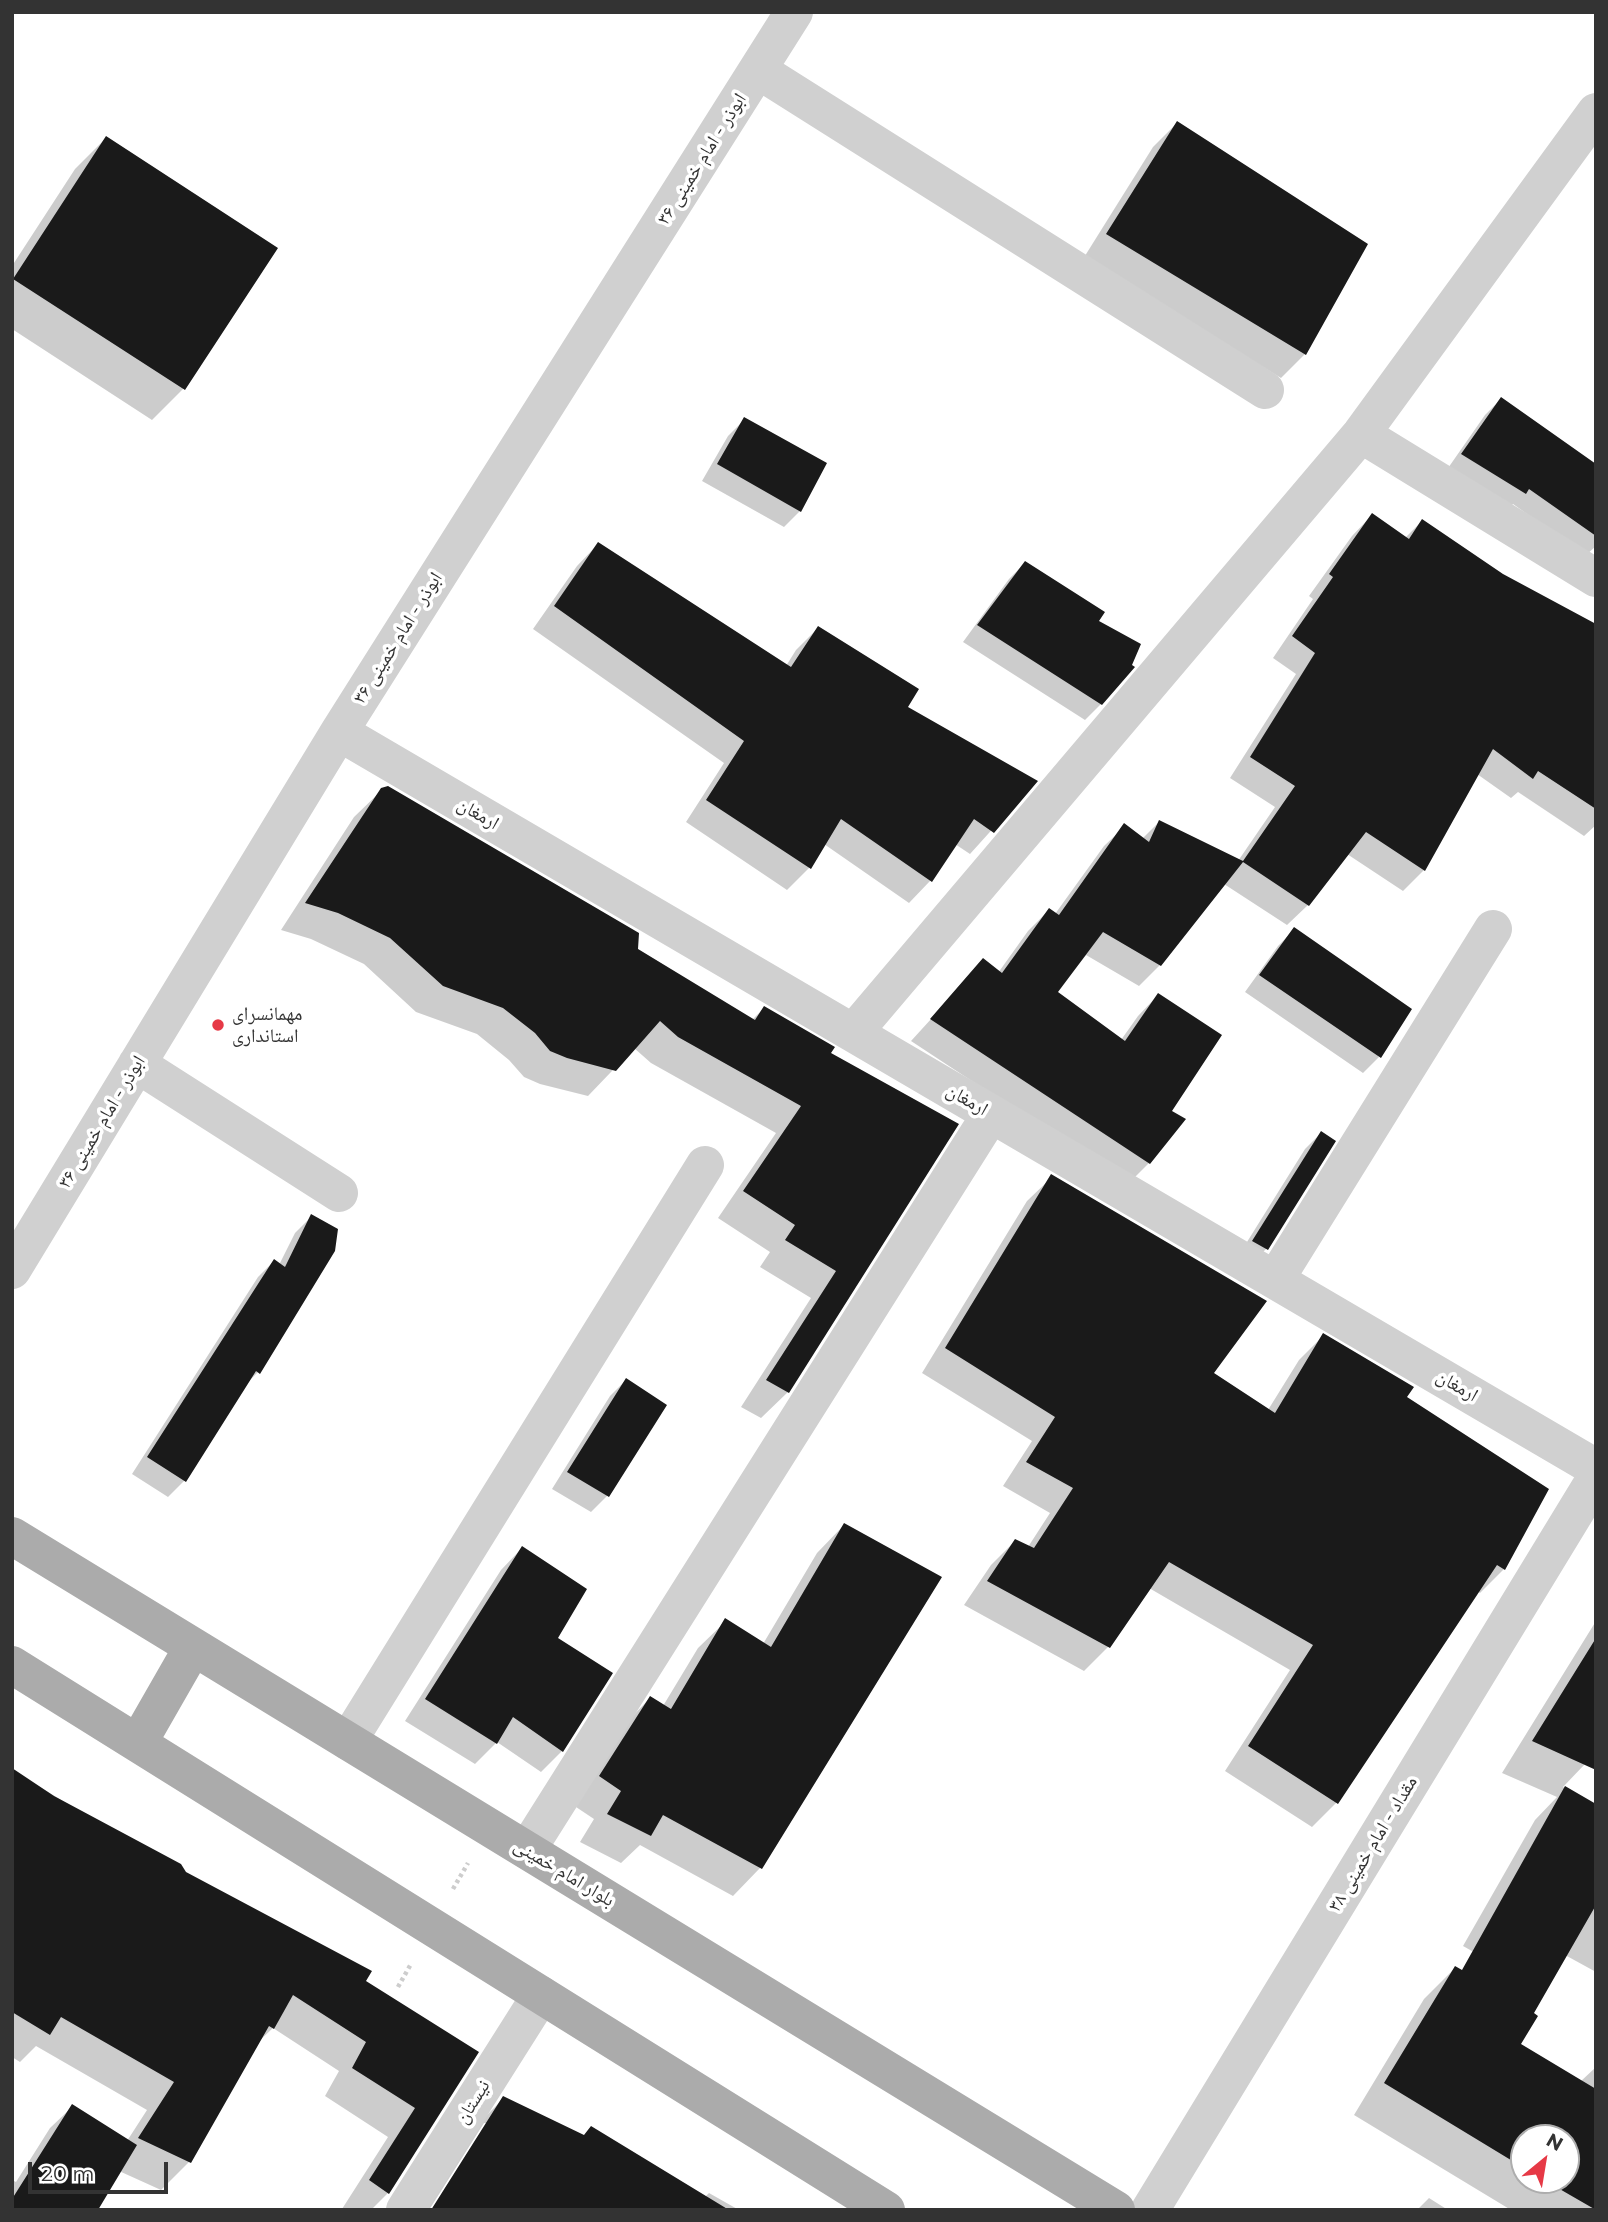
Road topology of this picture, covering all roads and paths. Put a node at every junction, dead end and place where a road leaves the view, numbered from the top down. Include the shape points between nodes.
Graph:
1 (794, 12) edge
2 (758, 70) junction
3 (1596, 112) edge
4 (1265, 390) dead end
5 (1361, 434) junction
6 (1596, 578) edge
7 (339, 732) junction
8 (1493, 929) dead end
9 (853, 1034) junction
10 (137, 1064) junction
11 (991, 1114) junction
12 (705, 1165) dead end
13 (339, 1194) dead end
14 (12, 1270) edge
15 (1275, 1280) junction
16 (1596, 1468) edge
17 (1596, 1478) edge
18 (12, 1536) edge
19 (193, 1647) junction
20 (12, 1665) edge
21 (348, 1741) junction
22 (138, 1743) junction
23 (527, 1850) junction
24 (541, 1995) junction
25 (405, 2210) edge
26 (886, 2210) edge
27 (1116, 2210) edge
28 (1150, 2210) edge

1 - 2 street, ابوذر - امام خمینی ۳۶
2 - 4 street
2 - 7 street, ابوذر - امام خمینی ۳۶
3 - 5 street
5 - 6 street
5 - 9 street
7 - 9 street, ارمغان
7 - 10 street, ابوذر - امام خمینی ۳۶
8 - 15 street
9 - 11 street, ارمغان
10 - 13 street
10 - 14 street, ابوذر - امام خمینی ۳۶
11 - 15 street, ارمغان
11 - 23 street
12 - 21 street
15 - 16 street, ارمغان
17 - 28 street, مقداد - امام خمینی ۳۸
18 - 19 main road, بلوار امام خمینی
19 - 21 main road, بلوار امام خمینی
19 - 22 main road
20 - 22 main road
21 - 23 main road, بلوار امام خمینی
22 - 24 main road
23 - 27 main road, بلوار امام خمینی
24 - 25 street, نیستان
24 - 26 main road

